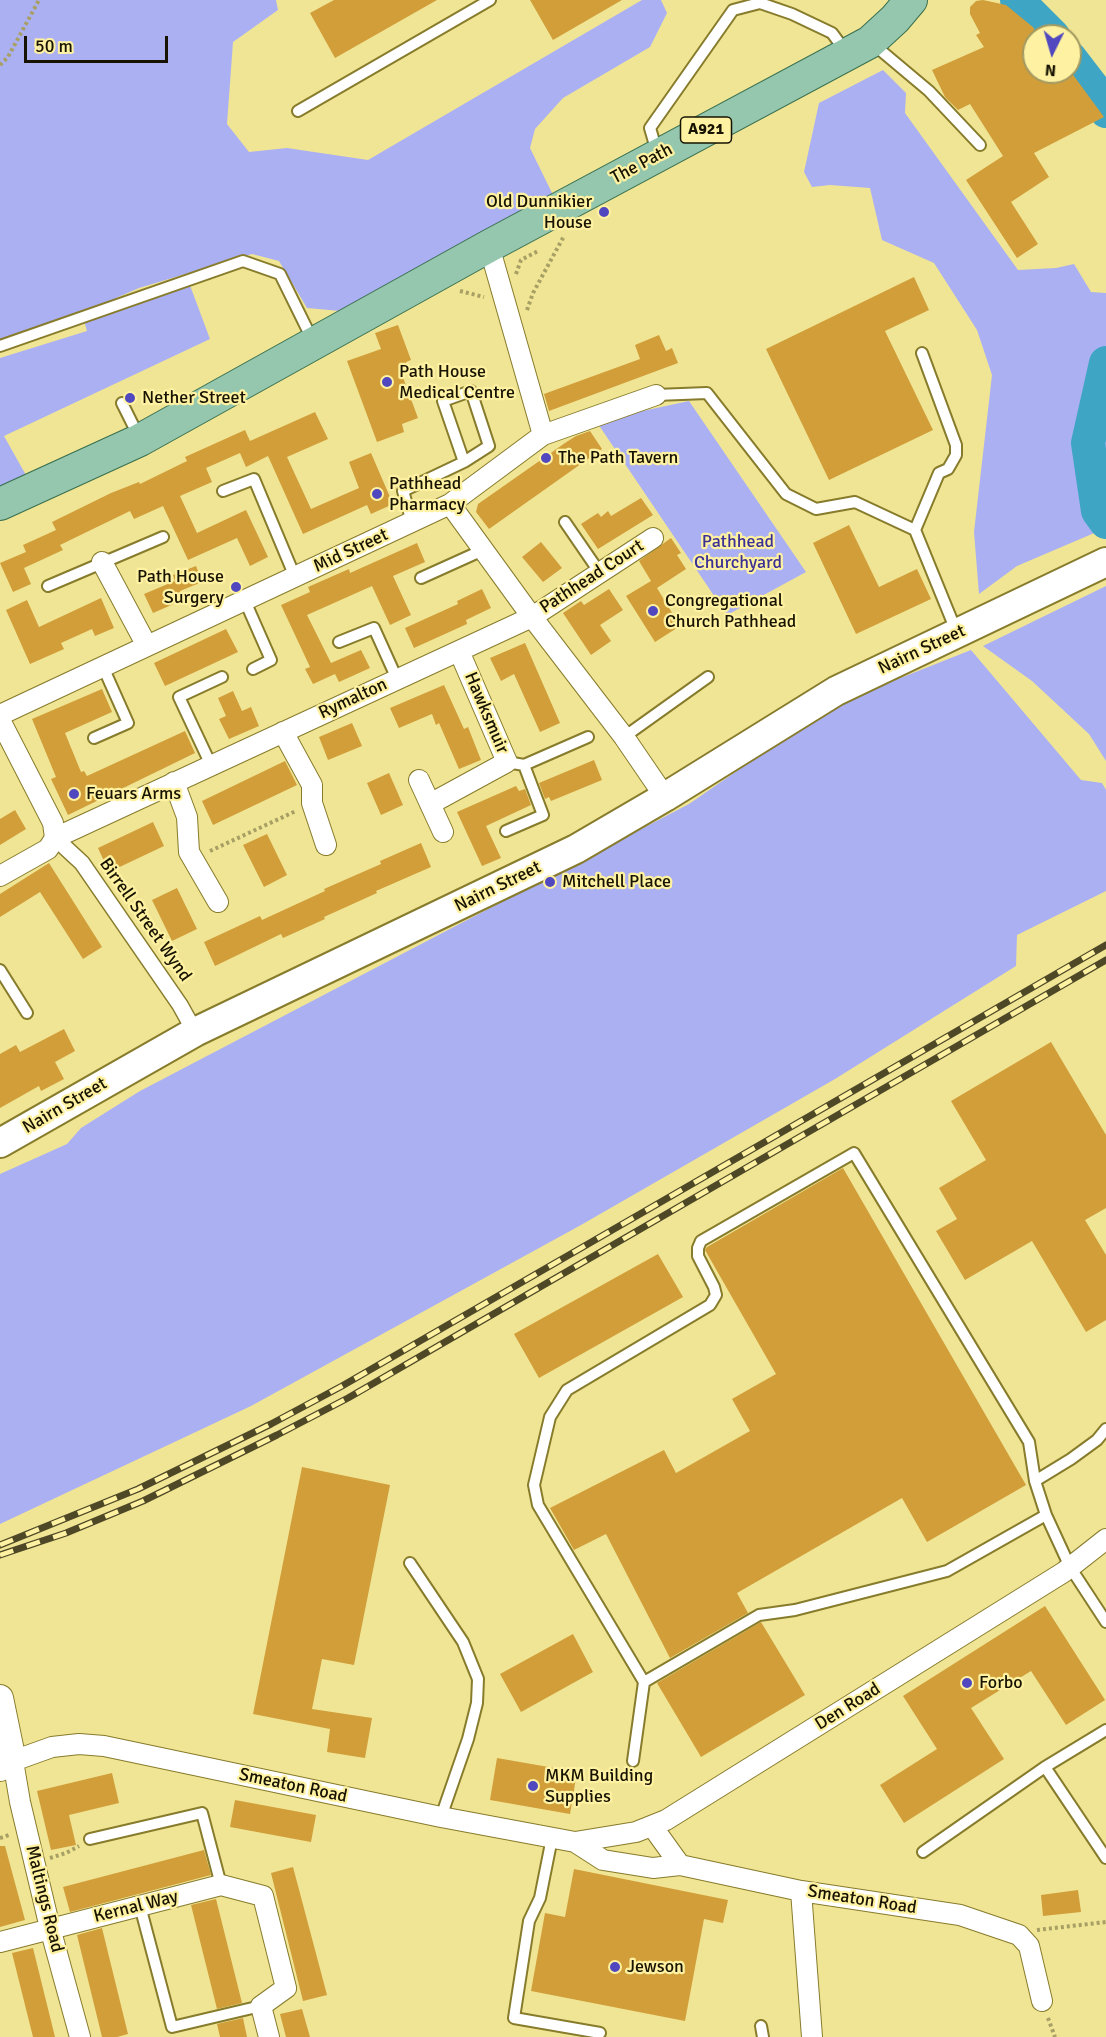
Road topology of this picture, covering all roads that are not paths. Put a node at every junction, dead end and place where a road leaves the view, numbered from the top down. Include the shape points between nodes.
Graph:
1 (490, 0) edge
2 (911, 0) edge
3 (859, 48) junction
4 (298, 111) dead end
5 (980, 145) dead end
6 (658, 156) junction
7 (489, 246) junction
8 (314, 344) junction
9 (0, 346) edge
10 (922, 353) dead end
11 (656, 395) joint
12 (122, 403) dead end
13 (543, 435) junction
14 (140, 440) junction
15 (464, 462) junction
16 (223, 491) dead end
17 (0, 504) edge
18 (450, 504) junction
19 (412, 522) junction
20 (565, 522) dead end
21 (915, 530) junction
22 (163, 537) dead end
23 (653, 538) dead end
24 (483, 550) junction
25 (102, 562) junction
26 (1106, 562) edge
27 (600, 573) junction
28 (295, 578) junction
29 (421, 578) dead end
30 (48, 586) dead end
31 (245, 601) junction
32 (532, 616) junction
33 (957, 633) junction
34 (339, 642) dead end
35 (147, 646) junction
36 (459, 651) junction
37 (103, 667) junction
38 (253, 669) dead end
39 (222, 677) dead end
40 (708, 677) dead end
41 (397, 679) junction
42 (0, 715) edge
43 (0, 720) edge
44 (283, 732) junction
45 (588, 737) dead end
46 (624, 737) junction
47 (94, 738) dead end
48 (516, 764) junction
49 (211, 765) junction
50 (419, 780) dead end
51 (174, 782) junction
52 (665, 797) junction
53 (430, 804) junction
54 (506, 831) dead end
55 (443, 832) dead end
56 (55, 837) junction
57 (326, 845) dead end
58 (0, 876) edge
59 (218, 902) dead end
60 (0, 970) edge
61 (27, 1013) dead end
62 (195, 1032) junction
63 (0, 1143) edge
64 (1106, 1429) edge
65 (1035, 1481) junction
66 (1046, 1515) junction
67 (1106, 1539) edge
68 (410, 1563) dead end
69 (1070, 1567) junction
70 (1106, 1622) edge
71 (644, 1682) junction
72 (0, 1698) edge
73 (1106, 1730) edge
74 (633, 1761) dead end
75 (7, 1764) edge
76 (1045, 1767) junction
77 (441, 1817) junction
78 (652, 1826) junction
79 (552, 1838) junction
80 (90, 1839) road end
81 (575, 1842) junction
82 (923, 1852) dead end
83 (1106, 1858) edge
84 (680, 1865) junction
85 (221, 1885) junction
86 (801, 1891) junction
87 (140, 1906) junction
88 (50, 1928) junction
89 (0, 1942) edge
90 (1042, 2001) dead end
91 (261, 2006) junction
92 (600, 2033) dead end
93 (80, 2037) edge
94 (269, 2037) edge
95 (812, 2037) edge

1 - 4 lane
2 - 3 main road, The Path / A921 via 895,19
3 - 5 lane via 929,91
3 - 6 main road, The Path / A921
3 - 6 lane via 792,14 760,3 733,10 650,128
6 - 7 main road, The Path / A921
7 - 8 main road, A921
7 - 13 street
8 - 9 lane via 280,274 243,261
8 - 14 main road, A921
10 - 21 lane via 956,445 956,455 948,469 939,473
11 - 13 street, Mid Street
11 - 21 lane via 707,393 786,494 816,509 855,502
12 - 14 lane
13 - 18 street, Mid Street
14 - 17 main road, A921
15 - 15 lane via 489,446 471,391 443,401
15 - 19 lane via 403,491
16 - 28 lane via 254,478
18 - 19 street, Mid Street
18 - 24 street
19 - 28 street, Mid Street
20 - 27 lane
21 - 33 lane
22 - 25 lane
23 - 27 street, Pathhead Court
24 - 29 lane
24 - 32 street
25 - 30 lane
25 - 35 street
26 - 33 main road, Nairn Street
27 - 32 street, Pathhead Court
28 - 31 street, Mid Street
31 - 35 street, Mid Street
31 - 38 lane via 272,660
32 - 36 street, Rymalton
32 - 46 street
33 - 52 main road, Nairn Street via 836,691
34 - 41 lane via 374,628
35 - 37 street, Mid Street
36 - 41 street, Rymalton
36 - 48 street, Hawksmuir
37 - 42 street, Mid Street
37 - 47 lane via 128,723
39 - 49 lane via 179,697
40 - 46 lane
41 - 44 street, Rymalton
43 - 56 street via 53,823
44 - 49 street, Rymalton
44 - 57 street via 312,785 312,802
45 - 48 lane
46 - 52 street
48 - 53 street, Hawksmuir
48 - 54 lane via 543,815
49 - 51 street, Rymalton
50 - 53 street
51 - 56 street, Rymalton
51 - 59 street via 187,817 189,852
52 - 62 main road, Nairn Street via 576,849
53 - 55 street
56 - 58 street, Rymalton via 48,849
56 - 62 street, Birrell Street Wynd via 82,863
60 - 61 lane
62 - 63 main road, Nairn Street
64 - 65 lane via 1080,1453
65 - 66 lane
65 - 71 lane via 1029,1442 854,1153 701,1241 698,1256 716,1295 710,1305 567,1390 550,1417 534,1485 538,1505
66 - 69 lane
66 - 71 lane via 948,1571 795,1610 759,1615
67 - 69 street, Den Road
68 - 77 lane via 463,1642 478,1679 468,1739
69 - 70 lane
69 - 78 street, Den Road
71 - 74 lane
72 - 75 street
73 - 76 lane
75 - 77 street, Smeaton Road via 52,1748 104,1746
75 - 88 street, Maltings Road
76 - 82 lane
76 - 83 lane
77 - 79 street, Smeaton Road
78 - 81 street, Den Road
78 - 84 street
79 - 81 street, Smeaton Road
79 - 92 lane via 540,1898 529,1921 514,2018
80 - 85 lane via 201,1813
81 - 84 street, Smeaton Road via 603,1860 653,1868
84 - 86 street, Smeaton Road
85 - 87 street, Kernal Way
85 - 91 street via 263,1896 286,1988
86 - 90 street, Smeaton Road via 960,1915 1019,1935 1029,1946
86 - 95 street
87 - 88 street, Kernal Way
87 - 91 lane via 172,2027
88 - 89 street, Kernal Way
88 - 93 street, Maltings Road
91 - 94 street

